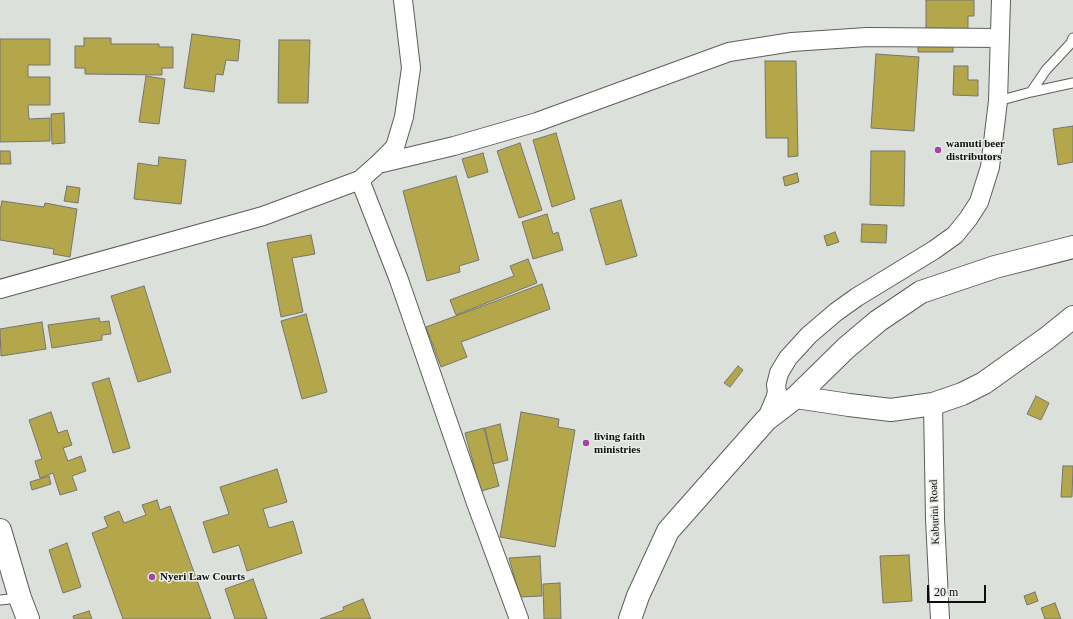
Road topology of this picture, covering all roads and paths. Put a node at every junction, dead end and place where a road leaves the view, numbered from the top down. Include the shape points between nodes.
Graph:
1 (403, 0) edge
2 (1001, 0) edge
3 (1000, 38) junction
4 (1073, 38) edge
5 (1073, 83) edge
6 (1031, 92) junction
7 (998, 101) junction
8 (378, 164) junction
9 (360, 180) junction
10 (1073, 247) edge
11 (0, 288) edge
12 (1073, 317) edge
13 (796, 397) junction
14 (933, 404) junction
15 (766, 420) junction
16 (0, 530) edge
17 (10, 599) edge
18 (28, 619) edge
19 (519, 619) edge
20 (630, 619) edge
21 (940, 619) edge

1 - 8 street via 411,68 404,117 395,147
2 - 3 street
3 - 7 street
3 - 8 street via 867,37 792,42 729,52 537,122 454,146
4 - 6 lane
5 - 6 lane
6 - 7 lane
7 - 15 street via 990,167 979,202 968,219 955,235 857,297 809,336 783,365 776,385 775,399
8 - 9 street
9 - 11 street via 263,216
9 - 19 street via 399,280
10 - 13 main road via 995,267 921,292 878,321
12 - 14 main road via 984,383
13 - 14 main road via 891,410
13 - 15 main road
14 - 21 street, Kaburini Road
15 - 20 main road via 668,531
16 - 17 main road
17 - 18 main road

